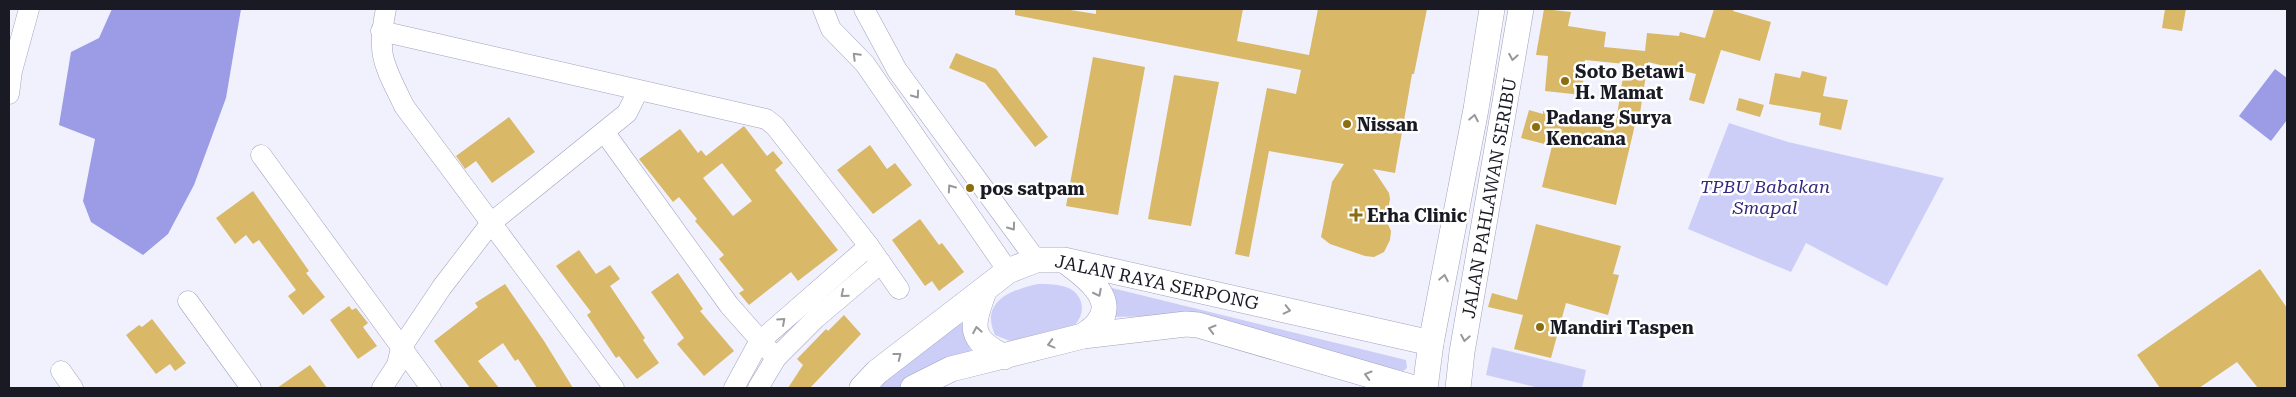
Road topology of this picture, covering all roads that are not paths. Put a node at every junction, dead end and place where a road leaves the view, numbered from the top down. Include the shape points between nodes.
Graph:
1 (29, 9) edge
2 (386, 9) edge
3 (823, 9) edge
4 (864, 9) edge
5 (1492, 9) edge
6 (1521, 9) edge
7 (381, 31) junction
8 (638, 91) junction
9 (9, 94) edge
10 (605, 133) junction
11 (261, 155) dead end
12 (995, 204) junction
13 (972, 218) junction
14 (491, 223) junction
15 (869, 246) junction
16 (1036, 260) junction
17 (1064, 260) junction
18 (881, 263) junction
19 (1008, 271) junction
20 (899, 289) dead end
21 (984, 291) junction
22 (188, 300) dead end
23 (1083, 336) junction
24 (760, 342) junction
25 (1431, 343) junction
26 (401, 348) junction
27 (1004, 357) junction
28 (776, 358) junction
29 (61, 371) dead end
30 (73, 388) edge
31 (250, 388) edge
32 (382, 388) edge
33 (431, 388) edge
34 (614, 388) edge
35 (734, 388) edge
36 (758, 388) edge
37 (862, 388) edge
38 (913, 388) edge
39 (1414, 388) edge
40 (1426, 388) edge
41 (1458, 388) edge

1 - 9 street
2 - 7 street
13 -> 3 street via 865,64 831,29
4 -> 12 street via 897,70
25 -> 5 main road, JALAN PAHLAWAN SERIBU
6 -> 41 main road, JALAN PAHLAWAN SERIBU
7 - 8 street
7 - 14 street via 384,64 404,106
8 - 10 street via 627,113
8 - 15 street via 766,119 775,126
10 - 14 street
10 - 24 street via 728,305
11 - 26 street
12 - 13 street
12 -> 16 street
13 - 19 street
14 - 26 street
14 - 34 street
15 - 18 street
24 -> 15 street
16 - 17 main road, JALAN RAYA SERPONG
16 - 19 main road, JALAN RAYA SERPONG
17 -> 23 main road via 1092,282 1102,301 1099,322
17 -> 25 main road, JALAN RAYA SERPONG
18 - 20 street
18 -> 28 street via 816,318
19 - 21 main road, JALAN RAYA SERPONG
27 -> 21 main road via 980,342 975,331
37 -> 21 main road, JALAN RAYA SERPONG via 877,372
22 - 31 street
23 -> 27 main road, JALAN RAYA SERPONG
39 -> 23 main road, JALAN RAYA SERPONG via 1198,325
24 - 28 street
24 - 35 street
25 - 40 main road, JALAN PAHLAWAN SERIBU
26 - 32 street via 397,365
26 - 33 street
27 - 38 main road, JALAN RAYA SERPONG via 952,369
28 - 36 street
29 - 30 street

